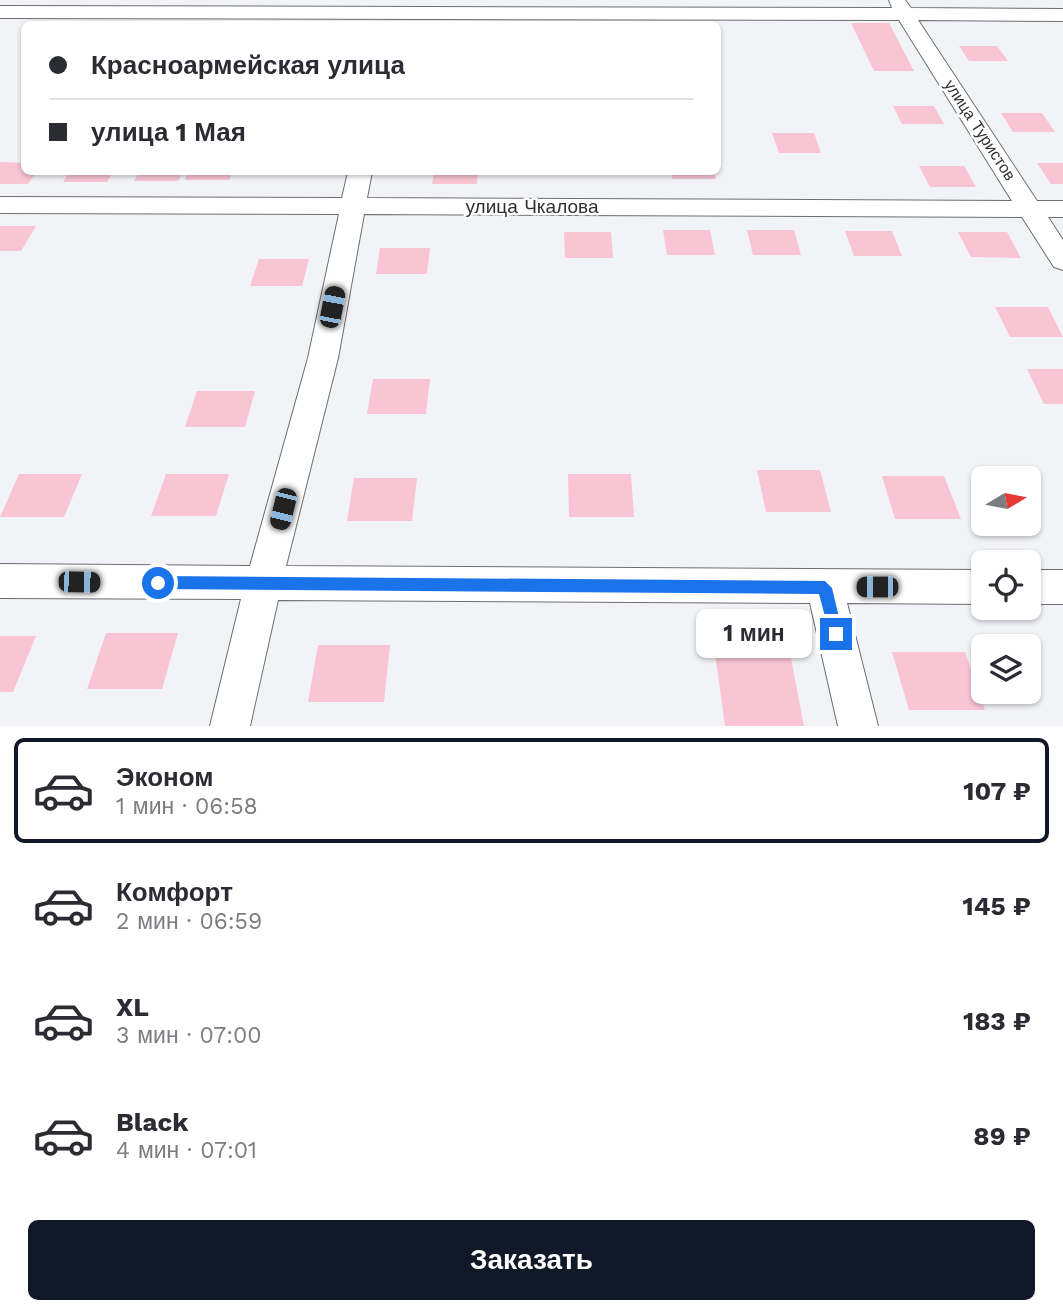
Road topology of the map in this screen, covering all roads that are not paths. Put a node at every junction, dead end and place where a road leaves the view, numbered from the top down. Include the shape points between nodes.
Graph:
1 (564, 0) edge
2 (900, 7) edge
3 (0, 12) edge
4 (397, 12) edge
5 (546, 12) junction
6 (1063, 15) edge
7 (359, 175) edge
8 (0, 205) edge
9 (352, 205) junction
10 (1031, 209) junction
11 (1063, 209) edge
12 (1063, 261) edge
13 (0, 581) edge
14 (263, 584) junction
15 (971, 587) edge
16 (1041, 587) edge
17 (1063, 587) edge
18 (825, 588) junction
19 (230, 726) edge
20 (859, 726) edge

1 - 5 street
2 - 5 street
2 - 6 street
2 - 10 street, улица Туристов
3 - 4 street
4 - 5 street
7 - 9 street
8 - 9 street, улица Чкалова
9 - 10 street, улица Чкалова
9 - 14 street via 323,358
10 - 11 street, улица Чкалова
10 - 12 street, улица Туристов
13 - 14 street
14 - 18 street
14 - 19 street
15 - 18 street
16 - 17 street
18 - 20 street

